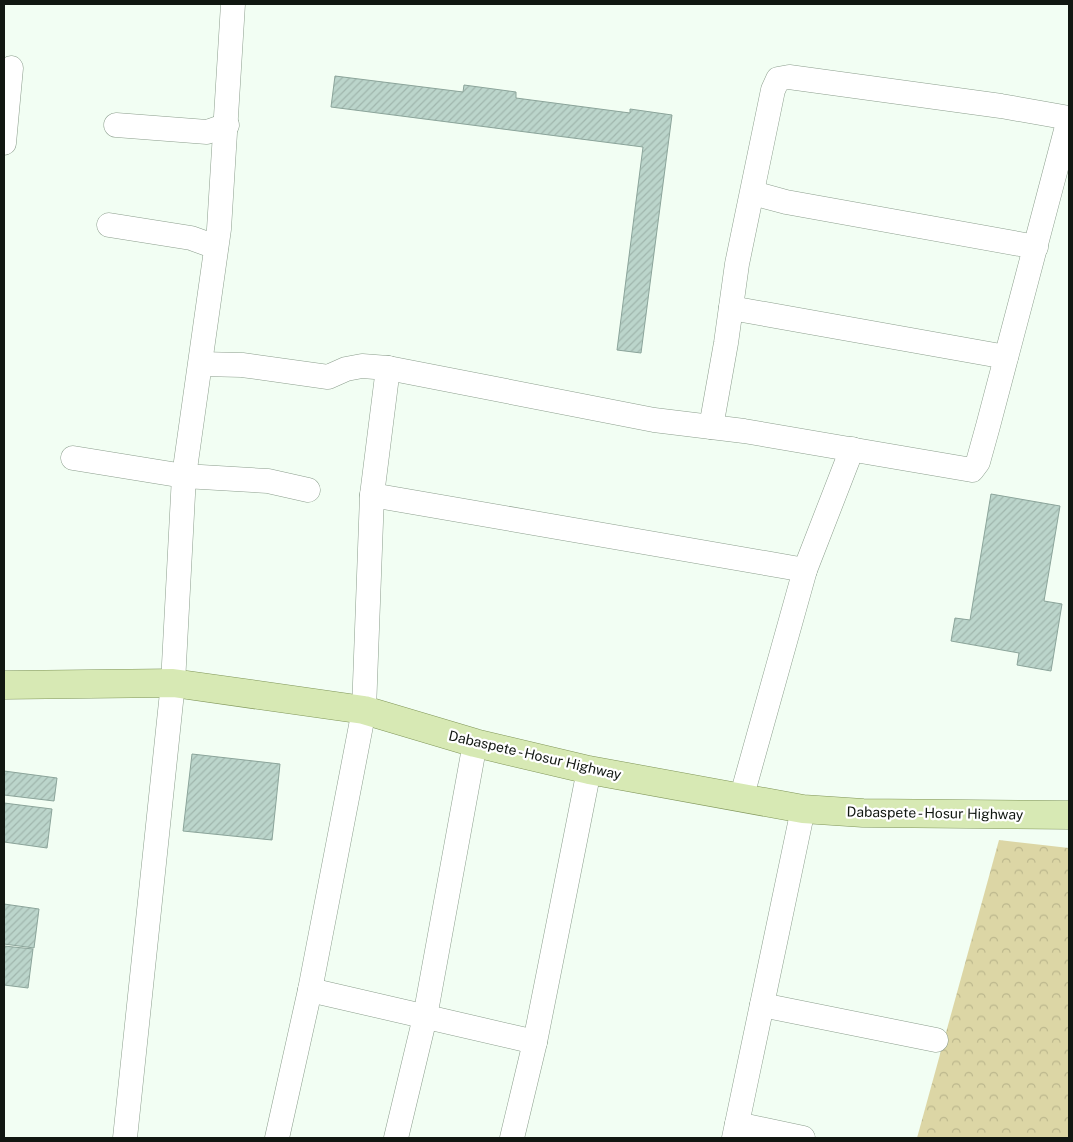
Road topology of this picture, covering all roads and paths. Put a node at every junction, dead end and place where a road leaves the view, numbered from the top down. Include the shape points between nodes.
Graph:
1 (233, 4) edge
2 (11, 68) dead end
3 (1069, 119) edge
4 (116, 125) dead end
5 (227, 126) junction
6 (4, 143) edge
7 (753, 194) junction
8 (109, 225) dead end
9 (216, 247) junction
10 (1036, 247) junction
11 (731, 308) junction
12 (1006, 357) junction
13 (201, 364) junction
14 (388, 368) junction
15 (711, 427) junction
16 (852, 449) junction
17 (73, 458) dead end
18 (184, 476) junction
19 (308, 490) dead end
20 (372, 496) junction
21 (805, 570) junction
22 (173, 683) junction
23 (4, 685) edge
24 (364, 710) junction
25 (475, 743) junction
26 (589, 770) junction
27 (741, 799) junction
28 (803, 809) junction
29 (1069, 814) edge
30 (310, 990) junction
31 (762, 1005) junction
32 (425, 1017) junction
33 (936, 1040) dead end
34 (535, 1042) junction
35 (736, 1131) edge
36 (125, 1138) edge
37 (277, 1138) edge
38 (396, 1138) edge
39 (512, 1138) edge
40 (804, 1138) edge

1 - 5 street
2 - 6 street
3 - 7 street via 1001,106 788,77 778,79 773,90
3 - 10 street
4 - 5 street via 207,132
5 - 9 street
7 - 10 street
7 - 11 street
8 - 9 street via 191,238
9 - 13 street
10 - 12 street
11 - 12 street
11 - 15 street
12 - 16 street via 978,462 972,470
13 - 14 street via 242,365 328,377 362,366
13 - 18 street
14 - 15 street via 645,418
14 - 20 street
15 - 16 street
16 - 21 street
17 - 18 street
18 - 19 street via 268,481
18 - 22 street
20 - 21 street
20 - 24 street
21 - 27 street
22 - 23 main road, Dabaspete - Hosur Highway
22 - 24 main road, Dabaspete - Hosur Highway
22 - 36 street
24 - 25 main road, Dabaspete - Hosur Highway
24 - 30 street
25 - 26 main road, Dabaspete - Hosur Highway
25 - 32 street
26 - 27 main road, Dabaspete - Hosur Highway
26 - 34 street
27 - 28 main road, Dabaspete - Hosur Highway
28 - 29 main road, Dabaspete - Hosur Highway via 863,813
28 - 31 street
30 - 32 street
30 - 37 street
31 - 33 street
31 - 35 street
32 - 34 street
32 - 38 street
34 - 39 street
35 - 40 street

